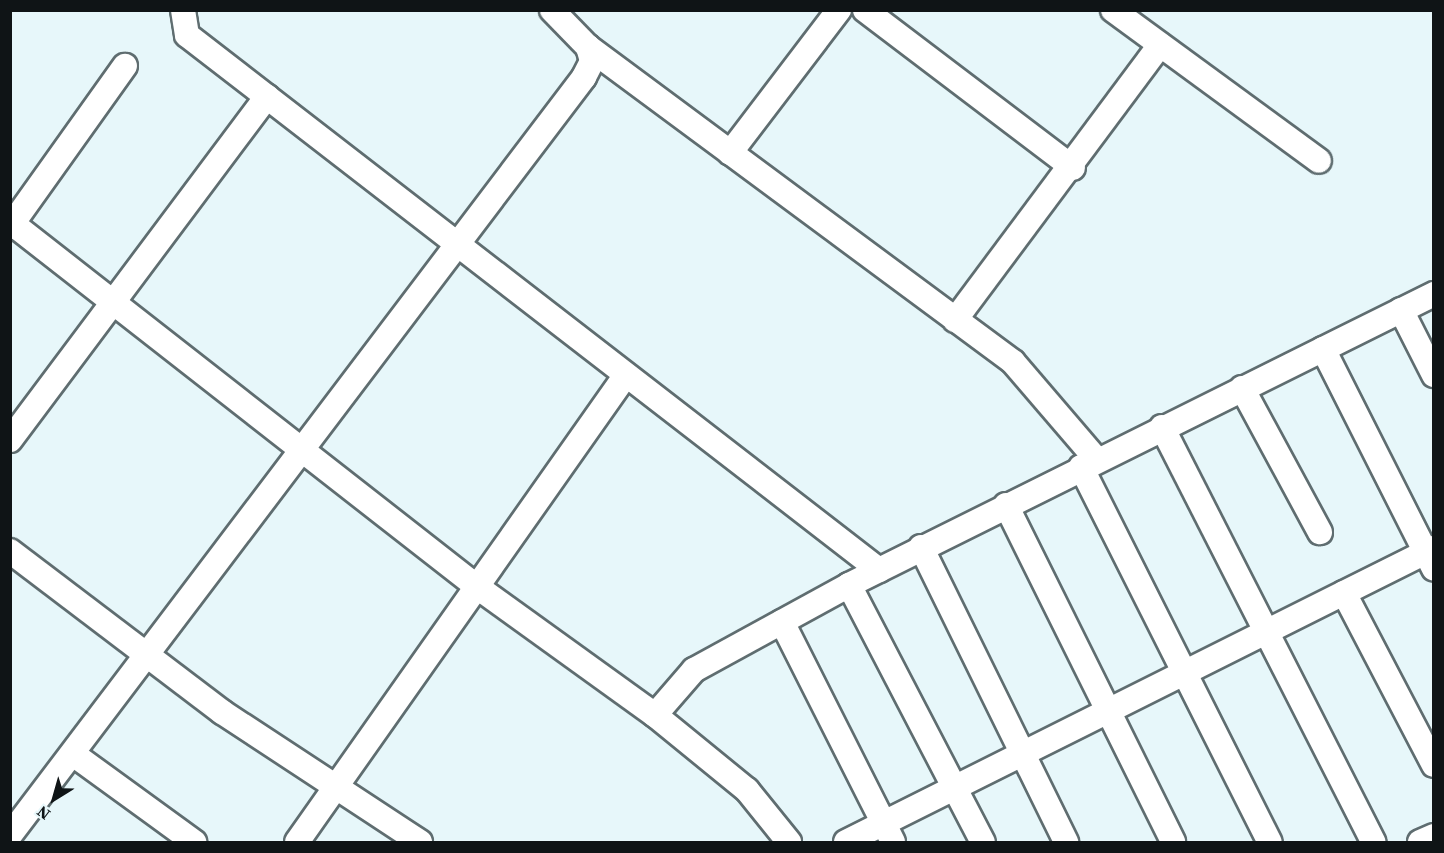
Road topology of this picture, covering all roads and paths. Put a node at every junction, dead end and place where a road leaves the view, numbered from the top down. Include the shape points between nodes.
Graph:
1 (183, 10) edge
2 (552, 10) edge
3 (839, 10) edge
4 (865, 10) edge
5 (1113, 10) edge
6 (1160, 45) junction
7 (588, 47) junction
8 (125, 66) dead end
9 (267, 96) junction
10 (730, 153) junction
11 (1319, 161) dead end
12 (1073, 168) junction
13 (12, 225) edge
14 (461, 243) junction
15 (1434, 294) edge
16 (113, 301) junction
17 (1401, 310) junction
18 (955, 320) junction
19 (1323, 349) junction
20 (626, 375) junction
21 (1434, 375) edge
22 (1242, 388) junction
23 (1161, 427) junction
24 (10, 440) edge
25 (304, 451) junction
26 (1089, 463) junction
27 (1006, 505) junction
28 (1320, 532) dead end
29 (921, 548) junction
30 (10, 550) edge
31 (1431, 557) edge
32 (879, 570) junction
33 (849, 585) junction
34 (476, 586) junction
35 (1344, 593) junction
36 (782, 622) junction
37 (1264, 632) junction
38 (149, 656) junction
39 (1186, 671) junction
40 (1107, 711) junction
41 (655, 714) junction
42 (73, 754) junction
43 (1022, 754) junction
44 (1434, 765) edge
45 (335, 786) junction
46 (954, 788) junction
47 (888, 833) edge
48 (10, 835) edge
49 (1434, 836) edge
50 (194, 843) edge
51 (297, 843) edge
52 (420, 843) edge
53 (789, 843) edge
54 (846, 843) edge
55 (983, 843) edge
56 (1066, 843) edge
57 (1173, 843) edge
58 (1270, 843) edge
59 (1373, 843) edge
60 (1420, 843) edge

1 - 9 street via 186,35
2 - 7 street
3 - 10 street
4 - 12 street
5 - 6 street
6 - 11 street
6 - 12 street
7 - 10 street
7 - 14 street via 592,62 584,77
8 - 13 street
9 - 14 street
9 - 16 street
10 - 18 street
12 - 18 street
13 - 16 street
14 - 20 street
14 - 25 street
15 - 17 street
16 - 24 street
16 - 25 street
17 - 19 street
17 - 21 street
18 - 26 street via 1013,362
19 - 22 street
19 - 31 street
20 - 32 street
20 - 34 street
22 - 23 street
22 - 28 street
23 - 26 street
23 - 37 street
25 - 34 street
25 - 38 street
26 - 27 street
26 - 39 street
27 - 29 street
27 - 40 street
29 - 32 street
29 - 43 street
30 - 38 street
31 - 35 street
32 - 33 street
33 - 36 street
33 - 46 street
34 - 41 street
34 - 45 street
35 - 37 street
35 - 44 street
36 - 41 street via 694,670
36 - 47 street
37 - 39 street
37 - 59 street
38 - 42 street
38 - 45 street
39 - 40 street
39 - 58 street
40 - 43 street
40 - 57 street
41 - 53 street via 747,790
42 - 48 street
42 - 50 street
43 - 46 street
43 - 56 street
45 - 51 street
45 - 52 street
46 - 47 street
46 - 55 street
47 - 54 street
49 - 60 street

